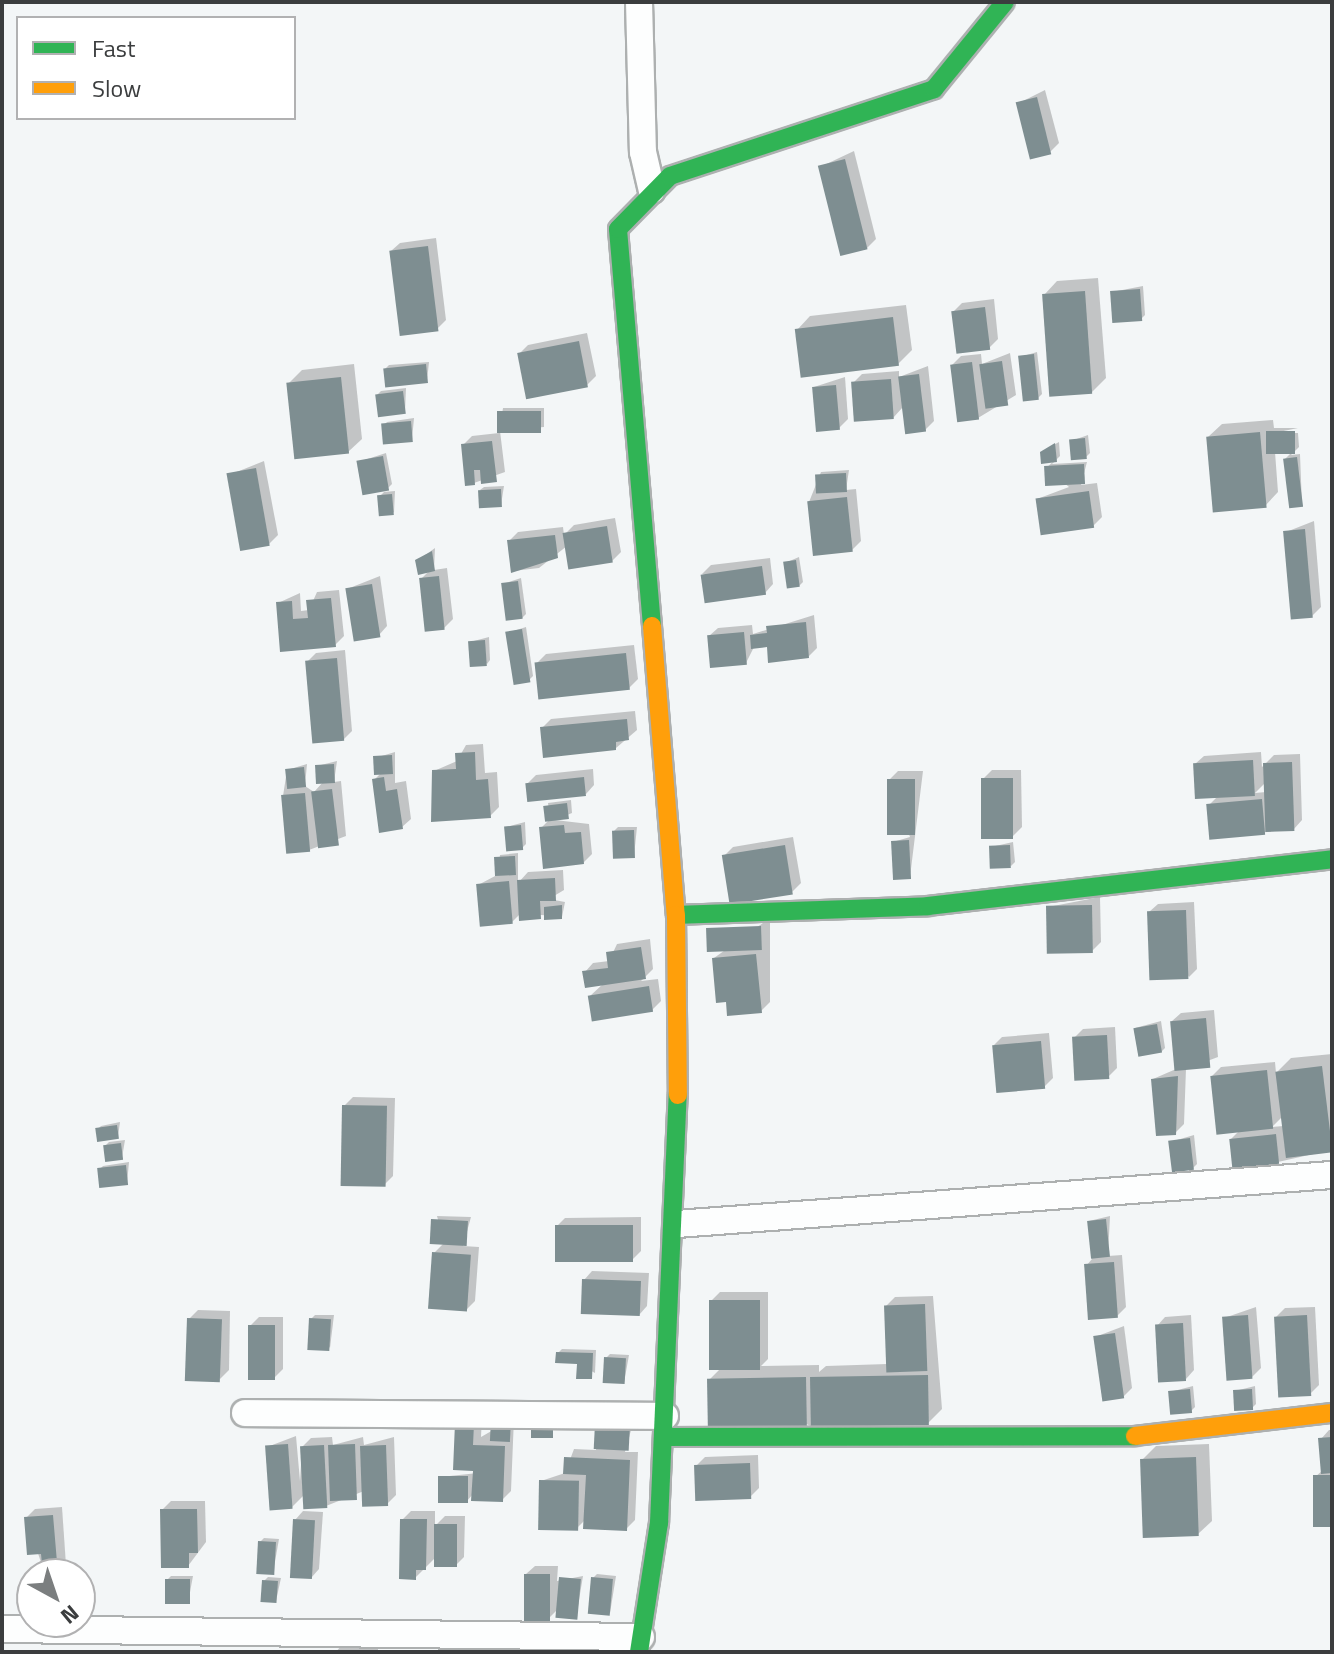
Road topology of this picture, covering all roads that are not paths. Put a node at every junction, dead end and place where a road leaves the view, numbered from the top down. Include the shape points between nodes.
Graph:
1 (639, 2) edge
2 (1005, 2) edge
3 (652, 190) junction
4 (1332, 859) edge
5 (676, 915) junction
6 (1332, 1175) edge
7 (677, 1224) junction
8 (245, 1413) dead end
9 (1332, 1413) edge
10 (665, 1426) junction
11 (2, 1629) edge
12 (640, 1644) edge

1 - 3 street via 643,152
2 - 3 street via 934,89 670,176
3 - 5 street via 618,229
4 - 5 street via 928,906
5 - 7 street
6 - 7 street
7 - 10 street
8 - 10 street
9 - 10 street via 1149,1436
10 - 12 street
11 - 12 street

